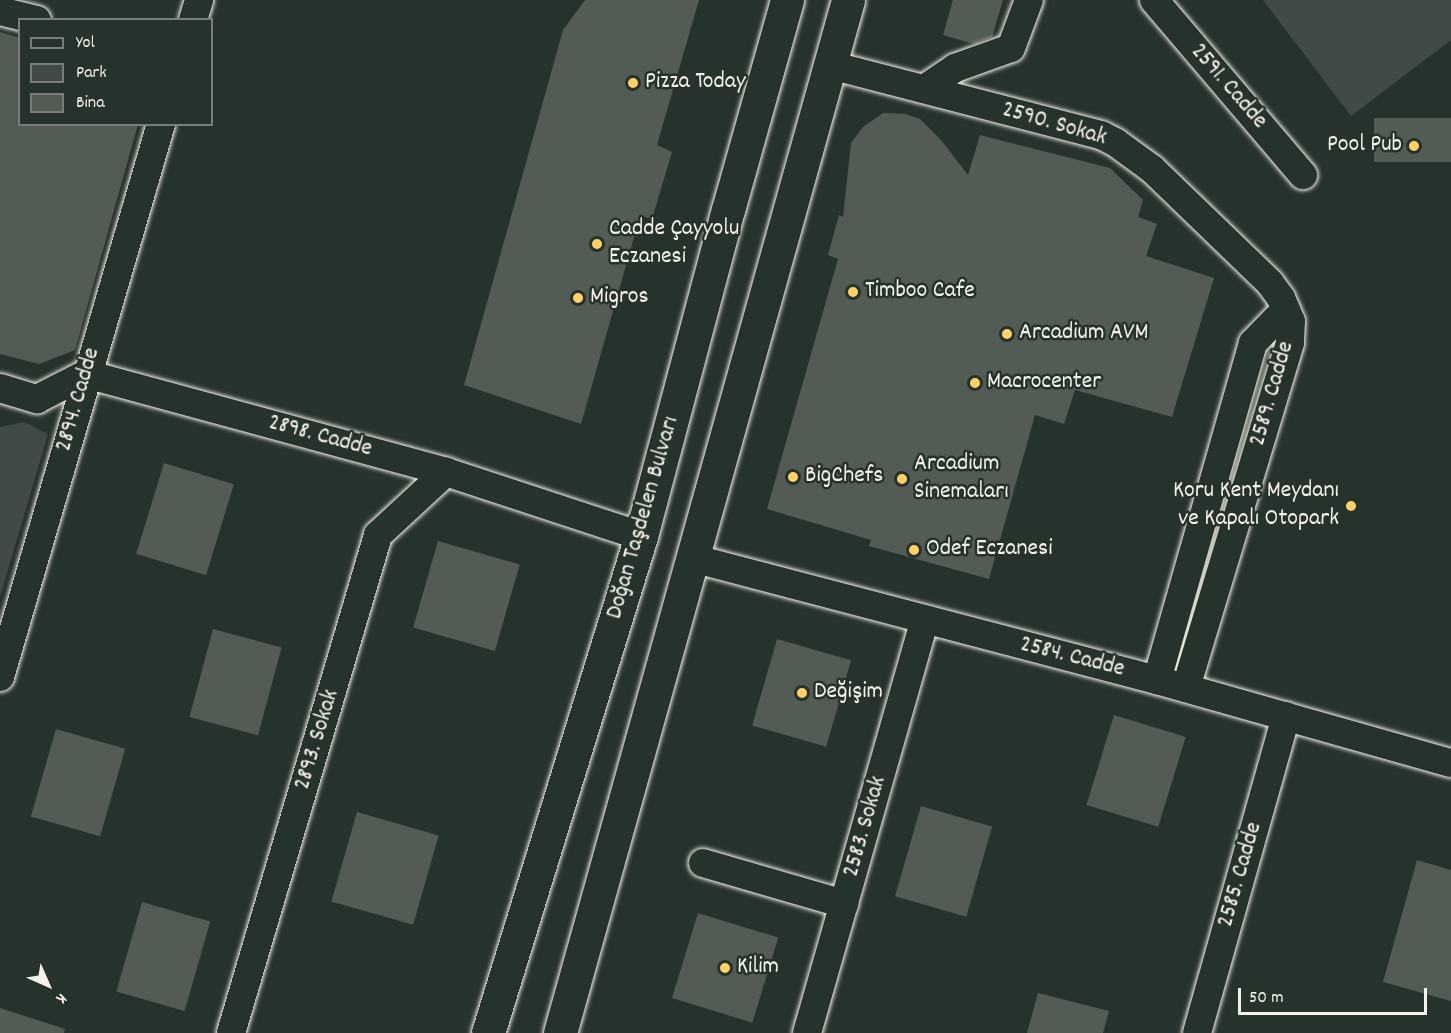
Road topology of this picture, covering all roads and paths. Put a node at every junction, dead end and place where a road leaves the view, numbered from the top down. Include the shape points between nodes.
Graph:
1 (199, 0) edge
2 (787, 0) edge
3 (848, 0) edge
4 (1029, 0) edge
5 (1154, 0) edge
6 (0, 11) edge
7 (29, 18) edge
8 (194, 18) edge
9 (830, 65) junction
10 (924, 89) junction
11 (160, 126) edge
12 (1303, 175) dead end
13 (1286, 309) junction
14 (86, 374) junction
15 (0, 388) edge
16 (446, 472) junction
17 (1211, 490) junction
18 (1243, 500) junction
19 (641, 536) junction
20 (692, 558) junction
21 (925, 620) junction
22 (0, 677) edge
23 (1157, 680) junction
24 (1186, 688) junction
25 (1286, 716) junction
26 (1451, 762) edge
27 (703, 863) dead end
28 (844, 904) junction
29 (231, 1033) edge
30 (488, 1033) edge
31 (560, 1033) edge
32 (807, 1033) edge
33 (1197, 1033) edge

1 - 8 street
2 - 19 main road, Doğan Taşdelen Bulvarı
3 - 9 main road
4 - 10 street via 1011,48 956,68
5 - 12 street, 2591. Cadde
6 - 7 street
9 - 10 street, 2590. Sokak
9 - 20 main road
10 - 13 street, 2590. Sokak via 1101,135 1115,142 1152,169 1270,283
11 - 14 street, 2894. Cadde
13 - 17 street, 2589. Cadde via 1253,343
13 - 18 street, 2589. Cadde via 1291,321 1290,343
14 - 15 street via 37,399
14 - 16 street, 2898. Cadde
14 - 22 street, 2894. Cadde
16 - 19 street, 2898. Cadde
16 - 29 street, 2893. Sokak via 378,535
17 - 18 street
17 - 23 street, 2589. Cadde
18 - 24 street, 2589. Cadde
19 - 30 main road, Doğan Taşdelen Bulvarı
20 - 21 street, 2584. Cadde
20 - 31 main road
21 - 23 street, 2584. Cadde
21 - 28 street, 2583. Sokak
23 - 24 street, 2584. Cadde
24 - 25 street, 2584. Cadde
25 - 26 street, 2584. Cadde
25 - 33 street, 2585. Cadde
27 - 28 street
28 - 32 street, 2583. Sokak

